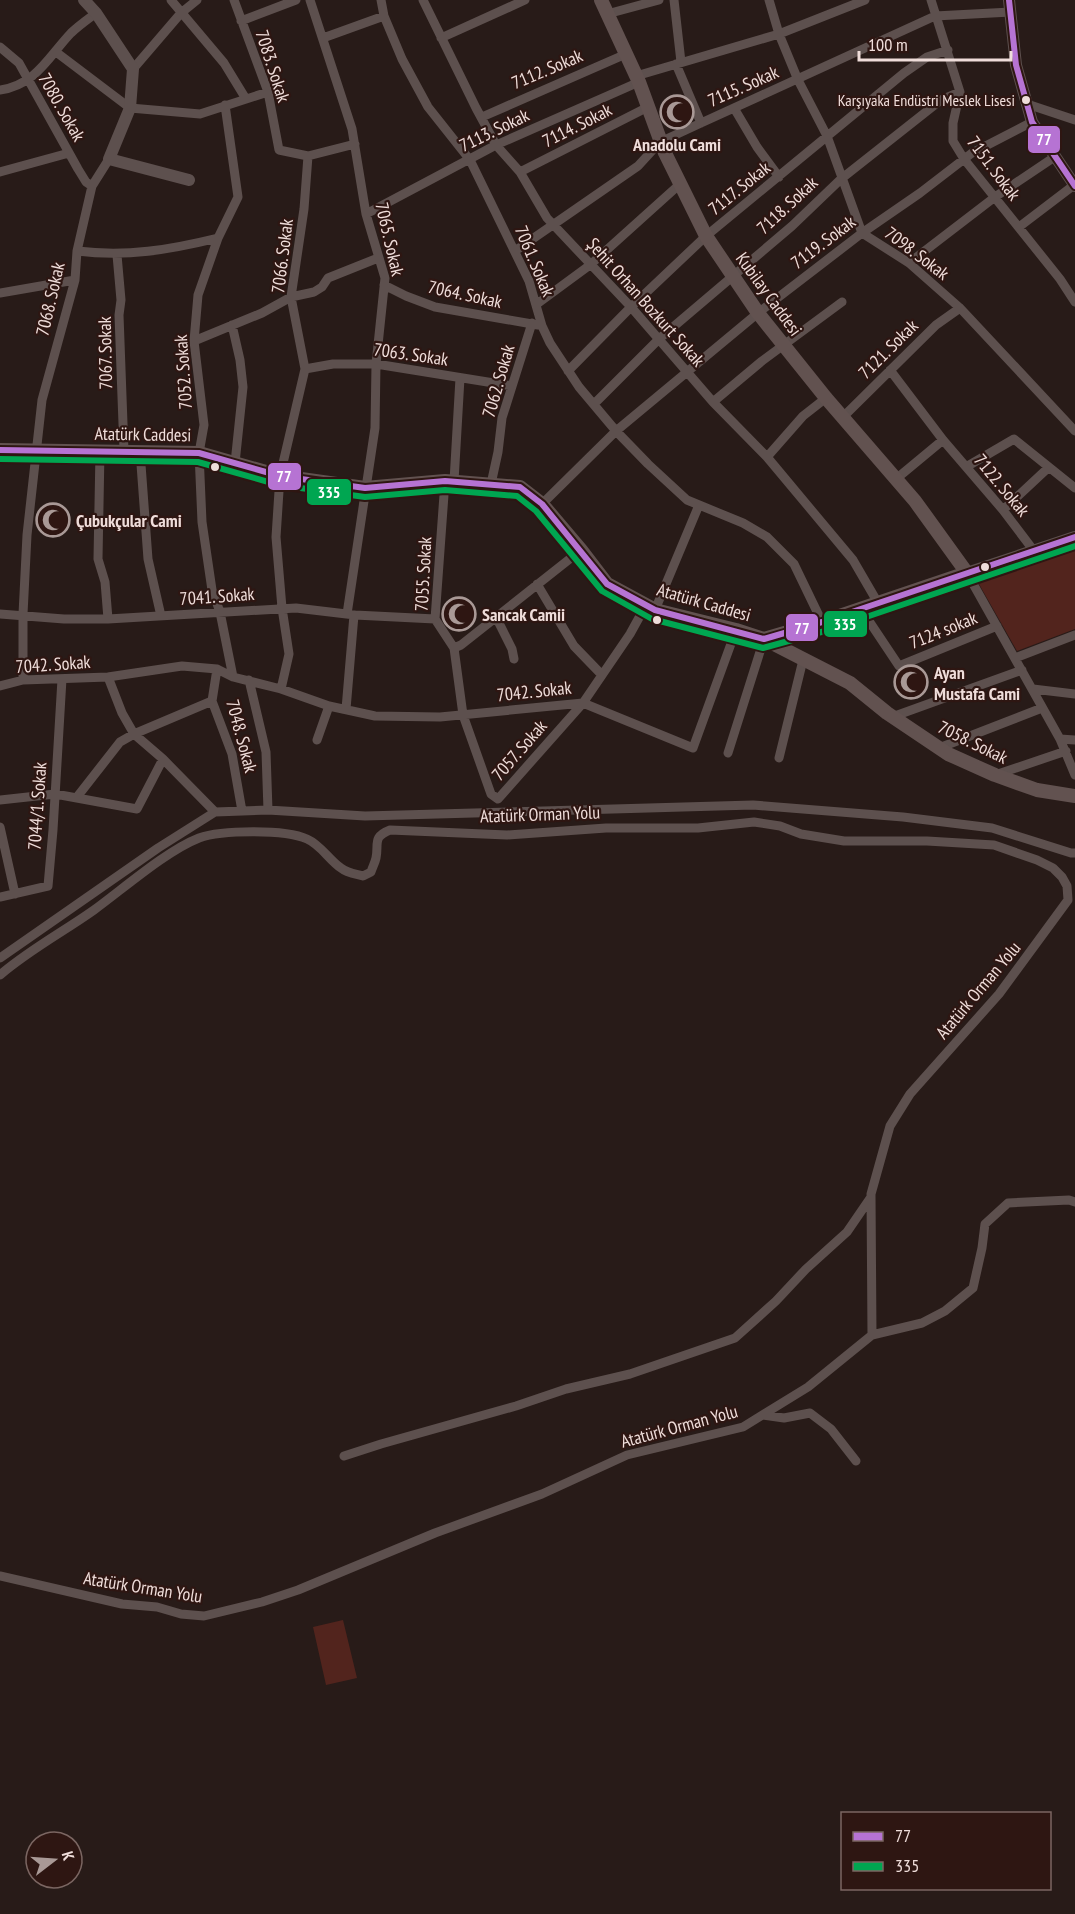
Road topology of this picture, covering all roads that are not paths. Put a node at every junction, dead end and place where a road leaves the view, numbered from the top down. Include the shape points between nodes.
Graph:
1 (84, 0) edge
2 (171, 0) edge
3 (197, 0) edge
4 (234, 0) edge
5 (296, 0) edge
6 (310, 0) edge
7 (381, 0) edge
8 (423, 0) edge
9 (525, 0) edge
10 (602, 0) edge
11 (659, 0) edge
12 (674, 0) edge
13 (769, 0) edge
14 (865, 0) edge
15 (931, 0) edge
16 (638, 3) edge
17 (1010, 6) edge
18 (96, 13) junction
19 (181, 13) junction
20 (608, 14) junction
21 (384, 16) junction
22 (935, 16) junction
23 (241, 21) junction
24 (779, 34) junction
25 (323, 38) junction
26 (441, 38) junction
27 (0, 47) edge
28 (948, 50) junction
29 (56, 52) junction
30 (626, 54) junction
31 (679, 63) junction
32 (133, 69) junction
33 (27, 79) junction
34 (637, 79) junction
35 (798, 80) junction
36 (0, 90) edge
37 (268, 92) junction
38 (960, 92) junction
39 (246, 99) junction
40 (1027, 104) junction
41 (225, 105) junction
42 (648, 107) junction
43 (130, 108) junction
44 (734, 108) junction
45 (482, 117) junction
46 (1075, 120) edge
47 (1032, 122) junction
48 (701, 123) junction
49 (826, 136) junction
50 (660, 142) junction
51 (356, 144) junction
52 (496, 145) junction
53 (69, 153) junction
54 (308, 156) junction
55 (1056, 156) junction
56 (109, 159) junction
57 (964, 159) junction
58 (470, 160) junction
59 (0, 172) edge
60 (520, 172) junction
61 (779, 177) junction
62 (841, 178) junction
63 (189, 180) dead end
64 (680, 184) junction
65 (92, 186) junction
66 (1075, 186) edge
67 (995, 197) junction
68 (366, 214) junction
69 (553, 225) junction
70 (1019, 228) junction
71 (862, 233) junction
72 (706, 236) junction
73 (218, 238) junction
74 (77, 251) junction
75 (515, 251) junction
76 (117, 255) junction
77 (378, 258) junction
78 (909, 263) junction
79 (590, 265) junction
80 (732, 276) junction
81 (75, 279) junction
82 (384, 285) junction
83 (0, 293) edge
84 (291, 297) junction
85 (842, 302) dead end
86 (1075, 302) edge
87 (537, 304) junction
88 (631, 307) junction
89 (960, 308) junction
90 (758, 313) junction
91 (532, 323) junction
92 (232, 325) junction
93 (542, 326) junction
94 (658, 339) junction
95 (194, 341) junction
96 (784, 346) junction
97 (376, 364) junction
98 (305, 369) junction
99 (890, 370) junction
100 (568, 371) junction
101 (686, 372) junction
102 (460, 378) junction
103 (512, 386) junction
104 (826, 398) junction
105 (713, 402) junction
106 (594, 404) junction
107 (843, 417) junction
108 (616, 431) junction
109 (1075, 431) edge
110 (943, 440) junction
111 (0, 450) edge
112 (100, 451) junction
113 (124, 451) junction
114 (140, 451) junction
115 (37, 452) junction
116 (199, 453) junction
117 (767, 457) junction
118 (235, 463) junction
119 (966, 467) junction
120 (1048, 468) junction
121 (280, 476) junction
122 (896, 478) junction
123 (450, 481) junction
124 (491, 484) junction
125 (365, 488) junction
126 (1075, 488) edge
127 (542, 504) junction
128 (699, 506) junction
129 (1003, 510) junction
130 (1073, 541) edge
131 (581, 550) junction
132 (1034, 551) junction
133 (967, 573) junction
134 (537, 584) junction
135 (878, 603) junction
136 (282, 608) junction
137 (651, 608) junction
138 (861, 609) junction
139 (220, 612) junction
140 (0, 614) edge
141 (23, 614) junction
142 (351, 615) junction
143 (161, 616) junction
144 (496, 617) junction
145 (108, 619) junction
146 (435, 619) junction
147 (822, 622) junction
148 (997, 626) junction
149 (736, 630) junction
150 (1075, 635) edge
151 (764, 639) junction
152 (454, 648) junction
153 (1015, 658) junction
154 (514, 659) dead end
155 (804, 660) junction
156 (217, 669) junction
157 (1022, 670) junction
158 (602, 675) junction
159 (108, 677) junction
160 (232, 677) junction
161 (62, 679) junction
162 (24, 680) junction
163 (249, 680) junction
164 (0, 686) edge
165 (281, 689) junction
166 (1033, 689) junction
167 (1075, 694) edge
168 (212, 701) junction
169 (583, 703) junction
170 (329, 706) junction
171 (1042, 708) junction
172 (346, 709) junction
173 (463, 715) junction
174 (892, 717) junction
175 (134, 734) junction
176 (1060, 739) junction
177 (1075, 740) edge
178 (317, 741) dead end
179 (939, 748) junction
180 (1066, 751) junction
181 (728, 753) dead end
182 (163, 759) junction
183 (780, 759) dead end
184 (995, 775) junction
185 (1075, 775) edge
186 (55, 794) junction
187 (1075, 796) edge
188 (77, 797) junction
189 (498, 799) junction
190 (0, 800) edge
191 (268, 810) junction
192 (242, 811) junction
193 (500, 811) junction
194 (215, 812) junction
195 (0, 827) edge
196 (1075, 853) edge
197 (15, 894) junction
198 (0, 897) edge
199 (0, 958) edge
200 (0, 975) edge
201 (871, 1197) junction
202 (1075, 1202) edge
203 (872, 1335) junction
204 (763, 1415) junction
205 (344, 1456) dead end
206 (855, 1461) dead end
207 (0, 1576) edge

1 - 18 street
2 - 19 street
3 - 19 street
4 - 23 street, 7083. Sokak
5 - 23 street
6 - 25 street, 7065. Sokak
7 - 21 street, 7061. Sokak
8 - 26 street, Şehit Orhan Bozkurt Sokak
9 - 26 street
10 - 20 main road, Kubilay Caddesi
11 - 16 street
12 - 31 street
13 - 24 street, 7098. Sokak
14 - 24 street, 7113. Sokak
15 - 22 street, 7151. Sokak
16 - 20 street
17 - 22 street, 7115. Sokak
17 - 40 street via 1016,65
18 - 29 street via 71,33
18 - 32 street
19 - 32 street
19 - 39 street via 224,63
20 - 30 main road, Kubilay Caddesi
21 - 25 street
21 - 58 street, 7061. Sokak via 428,106
22 - 28 street, 7151. Sokak
22 - 35 street, 7115. Sokak
23 - 37 street, 7083. Sokak
24 - 31 street, 7113. Sokak
24 - 35 street, 7098. Sokak
25 - 51 street, 7065. Sokak
26 - 45 street, Şehit Orhan Bozkurt Sokak
27 - 33 street, 7080. Sokak via 19,63
28 - 38 street, 7151. Sokak
28 - 49 street, 7117. Sokak via 927,57 904,72
29 - 33 street
29 - 43 street
30 - 34 main road, Kubilay Caddesi
30 - 45 street, 7112. Sokak
31 - 34 street, 7113. Sokak
31 - 48 street
32 - 43 street
33 - 36 street
33 - 53 street, 7080. Sokak
34 - 42 main road, Kubilay Caddesi
34 - 52 street, 7113. Sokak
35 - 44 street, 7115. Sokak
35 - 49 street, 7098. Sokak
37 - 39 street
37 - 54 street, 7083. Sokak via 279,150
38 - 57 street, 7151. Sokak via 953,141
38 - 62 street, 7118. Sokak via 940,100
39 - 41 street
40 - 46 street
40 - 47 street
41 - 43 street via 200,114
41 - 73 street, 7052. Sokak via 238,197
42 - 50 main road, Kubilay Caddesi
42 - 60 street, 7114. Sokak
43 - 56 street
44 - 48 street, 7115. Sokak
44 - 61 street
45 - 52 street, Şehit Orhan Bozkurt Sokak
47 - 55 street
47 - 57 street, 7119. Sokak
48 - 50 street, 7115. Sokak
49 - 61 street, 7117. Sokak
49 - 62 street, 7098. Sokak
50 - 64 main road, Kubilay Caddesi
50 - 69 street, 7115. Sokak via 638,166
51 - 54 street
51 - 68 street, 7065. Sokak
52 - 58 street, 7113. Sokak
52 - 60 street, Şehit Orhan Bozkurt Sokak
53 - 59 street
53 - 65 street, 7080. Sokak
54 - 84 street, 7066. Sokak
55 - 66 street
55 - 67 street
56 - 63 street
56 - 65 street, 7068. Sokak
57 - 67 street, 7151. Sokak
57 - 71 street, 7119. Sokak
58 - 68 street, 7113. Sokak
58 - 75 street, 7061. Sokak
60 - 69 street, Şehit Orhan Bozkurt Sokak
61 - 72 street, 7117. Sokak
62 - 71 street, 7098. Sokak
62 - 80 street, 7118. Sokak
64 - 72 main road, Kubilay Caddesi
64 - 79 street
65 - 74 street, 7068. Sokak
66 - 70 street
67 - 70 street, 7151. Sokak
67 - 78 street
68 - 77 street, 7065. Sokak
69 - 75 street, 7115. Sokak
69 - 79 street, Şehit Orhan Bozkurt Sokak
70 - 86 street, 7151. Sokak
71 - 78 street, 7098. Sokak
71 - 90 street, 7119. Sokak
72 - 80 main road, Kubilay Caddesi
72 - 88 street, 7117. Sokak
73 - 76 street via 172,249
73 - 95 street, 7052. Sokak via 198,295
74 - 76 street
74 - 81 street, 7068. Sokak
75 - 87 street, 7061. Sokak
76 - 113 street, 7067. Sokak
77 - 82 street, 7065. Sokak
77 - 84 street via 328,278 314,292
78 - 89 street, 7098. Sokak
79 - 87 street
79 - 88 street, Şehit Orhan Bozkurt Sokak
80 - 90 main road, Kubilay Caddesi
80 - 94 street, 7118. Sokak
81 - 83 street
81 - 115 street, 7068. Sokak via 42,400
82 - 91 street, 7064. Sokak via 435,307
82 - 97 street, 7065. Sokak
84 - 92 street
84 - 98 street, 7066. Sokak
85 - 96 street
87 - 93 street, 7061. Sokak
88 - 94 street, Şehit Orhan Bozkurt Sokak
88 - 100 street, 7117. Sokak
89 - 99 street, 7121. Sokak via 936,325
89 - 109 street, 7098. Sokak
90 - 96 main road, Kubilay Caddesi
90 - 101 street, 7119. Sokak
91 - 93 street, 7064. Sokak
91 - 103 street, 7062. Sokak
92 - 95 street
92 - 118 street via 243,387
93 - 100 street, 7061. Sokak
94 - 101 street, Şehit Orhan Bozkurt Sokak
94 - 106 street, 7118. Sokak
95 - 116 street, 7052. Sokak via 204,425
96 - 104 main road, Kubilay Caddesi
96 - 105 street
97 - 98 street, 7063. Sokak via 333,364
97 - 102 street, 7063. Sokak
97 - 125 street, 7065. Sokak via 375,428
98 - 121 street, 7066. Sokak
99 - 107 street, 7121. Sokak
99 - 110 street, 7122. Sokak
100 - 106 street, 7061. Sokak
101 - 105 street, Şehit Orhan Bozkurt Sokak
101 - 108 street, 7119. Sokak
102 - 103 street, 7063. Sokak
102 - 123 street, 7055. Sokak
103 - 124 street, 7062. Sokak via 502,418
104 - 107 main road, Kubilay Caddesi
104 - 117 street via 803,416
105 - 117 street, Şehit Orhan Bozkurt Sokak
106 - 108 street, 7061. Sokak
107 - 122 main road, Kubilay Caddesi
108 - 127 street, 7119. Sokak
108 - 128 street, 7061. Sokak via 687,500
110 - 119 street, 7122. Sokak
110 - 122 street
111 - 115 main road, Atatürk Caddesi
112 - 113 main road, Atatürk Caddesi
112 - 115 main road, Atatürk Caddesi
112 - 145 street via 98,559 105,582
113 - 114 main road, Atatürk Caddesi
114 - 116 main road, Atatürk Caddesi
114 - 143 street via 148,559
115 - 141 street, 7068. Sokak
116 - 118 main road, Atatürk Caddesi
116 - 139 street, 7052. Sokak via 202,522 212,590
117 - 135 street, Şehit Orhan Bozkurt Sokak via 853,560
118 - 121 main road, Atatürk Caddesi
119 - 120 street via 1014,439
119 - 129 street, 7122. Sokak
120 - 126 street
120 - 129 street
121 - 125 main road, Atatürk Caddesi
121 - 136 street, 7066. Sokak via 276,537
122 - 133 main road, Kubilay Caddesi
123 - 124 main road, Atatürk Caddesi
123 - 125 main road, Atatürk Caddesi
123 - 146 street, 7055. Sokak
124 - 127 main road, Atatürk Caddesi via 520,487
125 - 142 street, 7065. Sokak
127 - 131 main road, Atatürk Caddesi
128 - 137 street
128 - 147 street, 7061. Sokak via 768,537 794,564
129 - 132 street, 7122. Sokak
130 - 132 street, Atatürk Caddesi
131 - 134 street
131 - 137 main road, Atatürk Caddesi via 607,584
132 - 133 street, Atatürk Caddesi
133 - 135 main road, Atatürk Caddesi
133 - 148 street
134 - 144 street
134 - 158 street via 574,646
135 - 138 main road, Atatürk Caddesi
136 - 139 street, 7041. Sokak
136 - 142 street, 7041. Sokak
136 - 165 street, 7066. Sokak via 289,654
137 - 149 main road, Atatürk Caddesi
137 - 158 street, 7057. Sokak
138 - 147 main road, Atatürk Caddesi
138 - 148 street, 7124 sokak via 898,666
139 - 143 street, 7041. Sokak
139 - 160 street, 7052. Sokak
140 - 141 street, 7041. Sokak
141 - 145 street, 7041. Sokak
141 - 162 street, 7068. Sokak
142 - 146 street, 7041. Sokak
142 - 172 street, 7065. Sokak
143 - 145 street, 7041. Sokak
144 - 152 street
144 - 154 street
146 - 152 street, 7055. Sokak
147 - 151 main road, Atatürk Caddesi
148 - 153 street
149 - 151 main road, Atatürk Caddesi
149 - 169 street, 7042. Sokak via 693,748
150 - 153 street
151 - 155 main road, 7058. Sokak
151 - 181 street
152 - 173 street, 7055. Sokak
153 - 157 street
155 - 174 main road, 7058. Sokak via 849,683
155 - 183 street
156 - 159 street, 7042. Sokak via 182,666
156 - 160 street, 7042. Sokak
156 - 168 street, 7048. Sokak
157 - 166 street
157 - 174 street
158 - 169 street, 7057. Sokak
159 - 161 street, 7042. Sokak
159 - 175 street
160 - 163 street, 7042. Sokak
161 - 162 street, 7042. Sokak
161 - 186 street, 7044/1. Sokak
162 - 164 street, 7042. Sokak
163 - 165 street, 7042. Sokak
163 - 191 street via 266,752
165 - 170 street, 7042. Sokak
166 - 167 street
166 - 171 street
168 - 175 street
168 - 192 street, 7048. Sokak via 232,754
169 - 173 street, 7042. Sokak
169 - 189 street, 7057. Sokak
170 - 172 street, 7042. Sokak
170 - 178 street
171 - 176 street
171 - 179 street
172 - 173 street, 7042. Sokak via 375,716
173 - 189 street, 7055. Sokak via 491,794
174 - 179 main road, 7058. Sokak
175 - 182 street
175 - 188 street via 120,742
176 - 177 street
176 - 180 street
179 - 184 main road, 7058. Sokak
180 - 184 street
180 - 185 street
182 - 188 street via 136,809
182 - 194 street
184 - 187 main road, 7058. Sokak via 1037,790
186 - 188 street
186 - 190 street
186 - 197 street, 7044/1. Sokak via 48,886
189 - 193 street, 7055. Sokak
191 - 192 street
191 - 193 street via 365,816
192 - 194 street
193 - 196 street via 753,805 992,828
194 - 199 street
195 - 197 street
197 - 198 street, 7044/1. Sokak
200 - 201 street, Atatürk Orman Yolu via 166,857 197,839 223,833 260,831 307,839 342,869 363,876 371,872 377,840 390,830 507,835 606,828 698,828 754,822 844,841 994,845 1053,868 1067,886 1068,900 999,994 910,1094 890,1126
201 - 203 street, Atatürk Orman Yolu
201 - 205 street via 847,1232 735,1338 630,1374 566,1389
202 - 203 street via 1008,1203 985,1224 973,1288 945,1311 922,1323
203 - 204 street, Atatürk Orman Yolu via 808,1387
204 - 206 street via 784,1418 810,1413 831,1429
204 - 207 street, Atatürk Orman Yolu via 743,1427 627,1455 542,1494 298,1590 204,1616 122,1604

